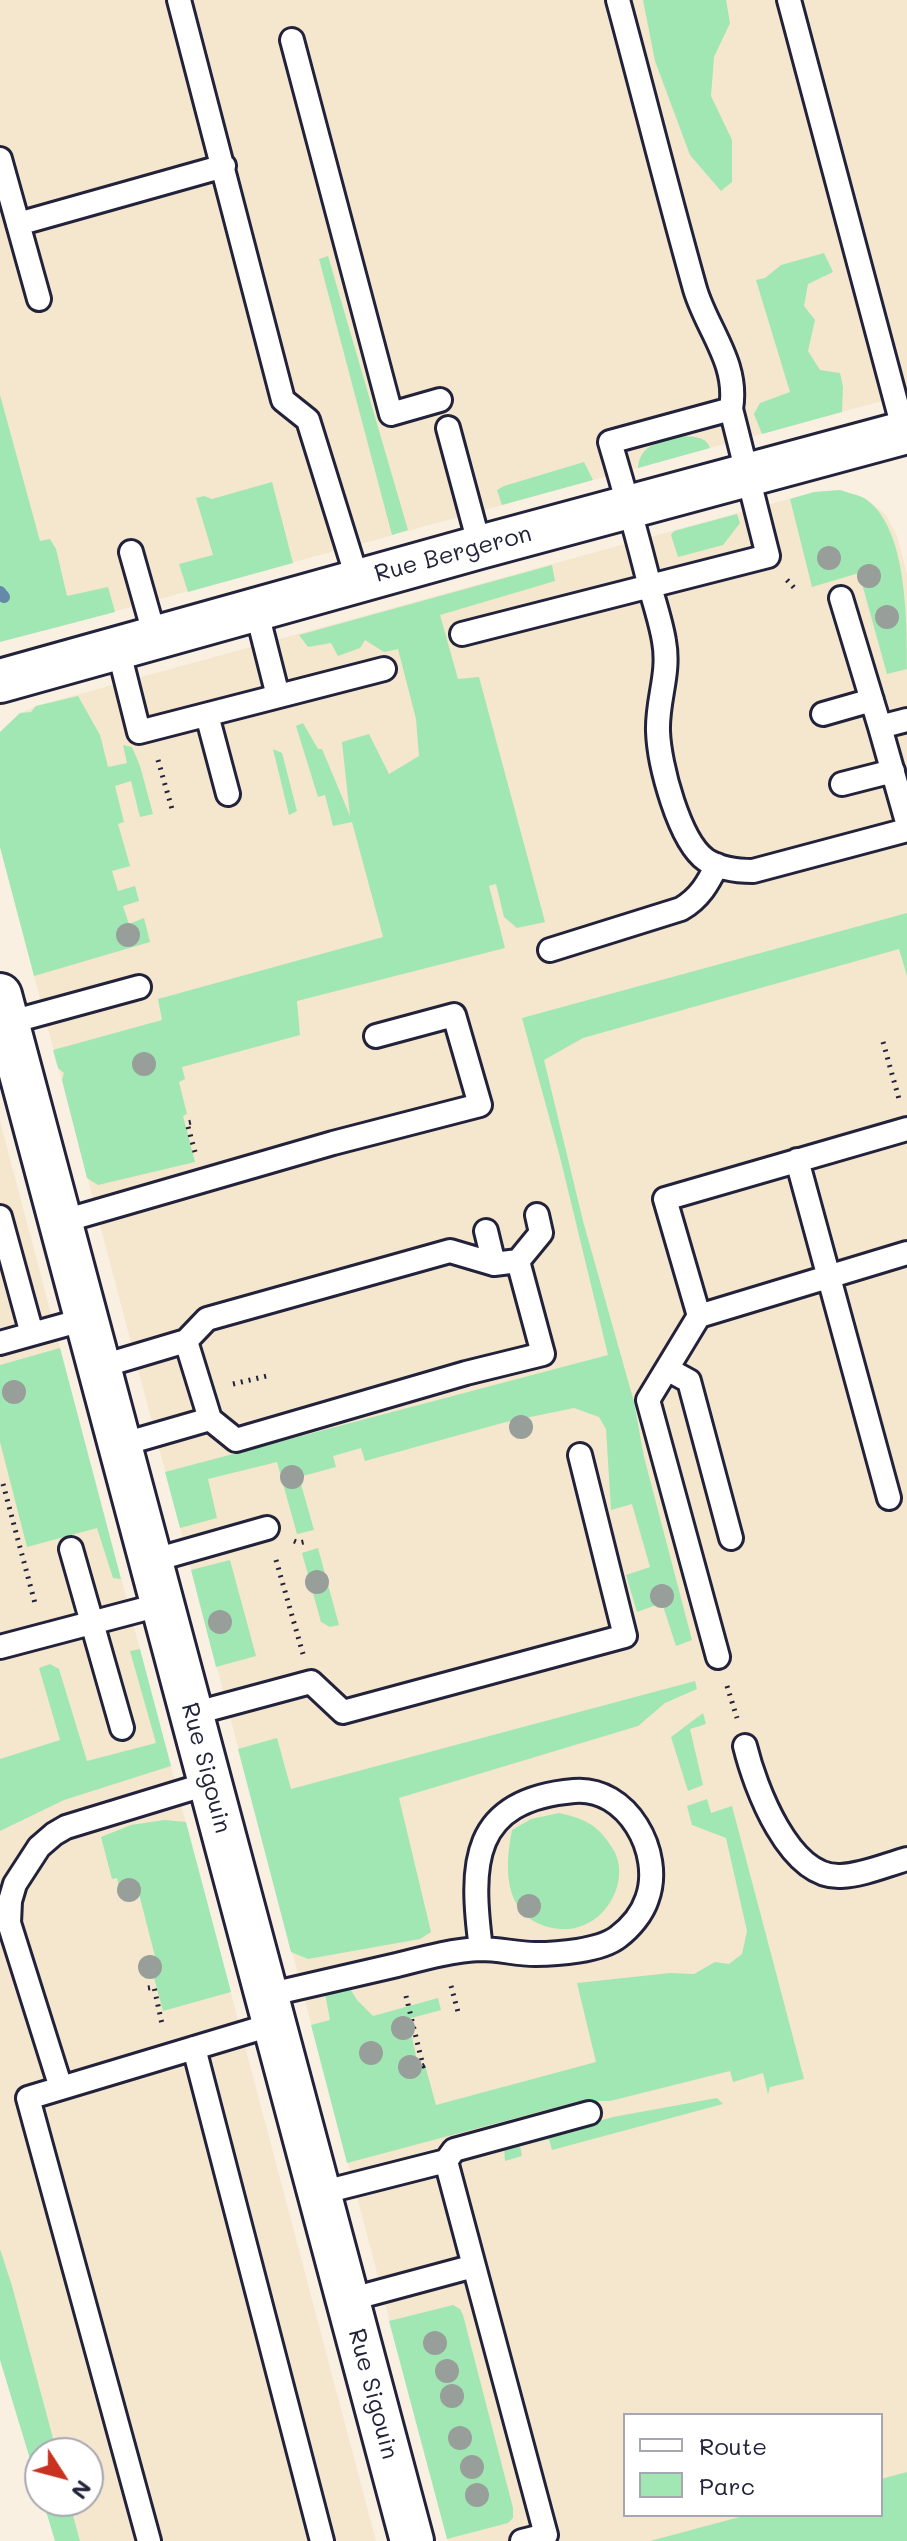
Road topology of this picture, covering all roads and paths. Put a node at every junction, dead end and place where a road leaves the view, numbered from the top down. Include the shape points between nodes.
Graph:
1 (179, 0) edge
2 (618, 0) edge
3 (789, 0) edge
4 (292, 40) dead end
5 (0, 159) edge
6 (224, 166) junction
7 (18, 224) junction
8 (39, 299) dead end
9 (440, 400) dead end
10 (731, 409) junction
11 (448, 428) dead end
12 (906, 436) edge
13 (748, 474) junction
14 (629, 506) junction
15 (480, 547) junction
16 (131, 552) dead end
17 (358, 581) junction
18 (650, 586) junction
19 (841, 598) dead end
20 (256, 609) junction
21 (462, 634) dead end
22 (137, 643) junction
23 (384, 669) dead end
24 (0, 681) edge
25 (278, 696) junction
26 (872, 700) junction
27 (823, 714) dead end
28 (207, 715) junction
29 (907, 720) edge
30 (880, 727) junction
31 (150, 730) junction
32 (893, 771) junction
33 (842, 784) dead end
34 (228, 794) dead end
35 (172, 809) dead end
36 (907, 822) edge
37 (907, 830) edge
38 (717, 865) junction
39 (550, 950) dead end
40 (139, 987) dead end
41 (4, 1009) edge
42 (376, 1036) dead end
43 (883, 1042) dead end
44 (10, 1074) edge
45 (196, 1121) dead end
46 (905, 1121) edge
47 (797, 1160) junction
48 (197, 1161) dead end
49 (537, 1215) dead end
50 (0, 1217) edge
51 (60, 1222) junction
52 (486, 1231) dead end
53 (907, 1253) edge
54 (518, 1261) junction
55 (494, 1264) junction
56 (829, 1277) junction
57 (699, 1316) junction
58 (86, 1319) junction
59 (32, 1334) junction
60 (186, 1341) junction
61 (0, 1343) edge
62 (99, 1367) junction
63 (667, 1369) junction
64 (271, 1375) dead end
65 (257, 1377) dead end
66 (210, 1419) junction
67 (120, 1445) junction
68 (580, 1455) dead end
69 (3, 1484) dead end
70 (889, 1498) dead end
71 (267, 1528) joint
72 (731, 1538) dead end
73 (308, 1541) dead end
74 (299, 1543) dead end
75 (71, 1549) dead end
76 (151, 1561) junction
77 (163, 1604) junction
78 (92, 1622) junction
79 (43, 1635) junction
80 (0, 1647) edge
81 (718, 1657) joint
82 (311, 1682) junction
83 (192, 1714) junction
84 (122, 1728) dead end
85 (745, 1746) joint
86 (210, 1783) junction
87 (907, 1859) edge
88 (481, 1949) junction
89 (148, 1988) dead end
90 (158, 2008) dead end
91 (271, 2010) junction
92 (411, 2018) dead end
93 (194, 2048) junction
94 (425, 2065) dead end
95 (61, 2088) junction
96 (589, 2113) dead end
97 (446, 2161) junction
98 (320, 2193) junction
99 (474, 2266) junction
100 (348, 2300) junction
101 (149, 2541) edge
102 (322, 2541) edge
103 (412, 2541) edge
104 (522, 2541) edge

1 - 6 lane
2 - 10 lane via 697,294 720,342 734,392
3 - 12 lane
4 - 9 lane via 391,414
5 - 7 lane
6 - 7 lane
6 - 17 lane via 283,400 308,420
7 - 8 lane
10 - 13 lane
10 - 14 lane via 610,442
11 - 15 lane
12 - 13 street, Rue Bergeron
13 - 14 street, Rue Bergeron
13 - 18 lane via 768,556
14 - 15 street, Rue Bergeron
14 - 18 lane
15 - 17 street, Rue Bergeron
16 - 22 lane
17 - 20 street, Rue Bergeron
18 - 21 lane
18 - 38 lane via 668,665 658,733 666,777 694,849
19 - 26 lane
20 - 22 street, Rue Bergeron
20 - 25 lane
22 - 24 street, Rue Bergeron
22 - 31 lane via 139,732
23 - 25 lane
25 - 28 lane
26 - 27 lane
26 - 30 lane
28 - 31 lane
28 - 34 lane
29 - 30 lane
30 - 32 lane
31 - 35 path
32 - 33 lane
32 - 36 lane
37 - 38 lane via 753,871
38 - 39 lane via 705,888 681,909
40 - 41 lane
41 - 44 street, Rue Sigouin
42 - 51 lane via 454,1015 480,1105
43 - 46 path
44 - 51 street, Rue Sigouin
45 - 48 path via 187,1123
46 - 47 lane
47 - 56 lane
47 - 57 lane via 665,1199
49 - 54 lane via 541,1233
50 - 59 lane
51 - 58 street, Rue Sigouin
52 - 55 lane
53 - 56 lane
54 - 55 lane
54 - 66 lane via 543,1354 236,1440
55 - 60 lane via 450,1251 207,1319
56 - 57 lane
56 - 70 lane
57 - 63 lane
58 - 59 lane
58 - 62 street, Rue Sigouin
59 - 61 lane
60 - 62 lane
60 - 66 lane
62 - 67 street, Rue Sigouin
63 - 72 lane via 689,1381
63 - 81 lane via 648,1400
64 - 65 path
66 - 67 lane
67 - 76 street, Rue Sigouin
68 - 82 lane via 625,1636 343,1712
69 - 79 path
71 - 76 lane
71 - 82 path
73 - 74 path
75 - 78 lane
76 - 77 street, Rue Sigouin
77 - 78 lane
77 - 83 street, Rue Sigouin
78 - 79 lane
78 - 84 lane
79 - 80 lane
81 - 85 path
82 - 83 lane
83 - 86 street, Rue Sigouin
85 - 87 lane via 773,1818 804,1862 820,1873 839,1876
86 - 91 street, Rue Sigouin
86 - 95 lane via 66,1827 39,1847 15,1884 9,1923
88 - 88 lane via 544,1954 595,1948 617,1939 640,1915 648,1896 644,1838 629,1814 609,1798 582,1790 552,1793 499,1818 482,1842 476,1866 474,1900
88 - 91 lane via 428,1957
89 - 90 path via 154,1987
91 - 93 lane
91 - 98 street, Rue Sigouin
92 - 94 path
93 - 95 lane
93 - 102 lane
95 - 101 lane via 28,2098
96 - 97 lane via 454,2150
97 - 98 lane
97 - 99 lane
98 - 100 street, Rue Sigouin
99 - 100 lane
99 - 104 lane via 546,2535
100 - 103 street, Rue Sigouin

